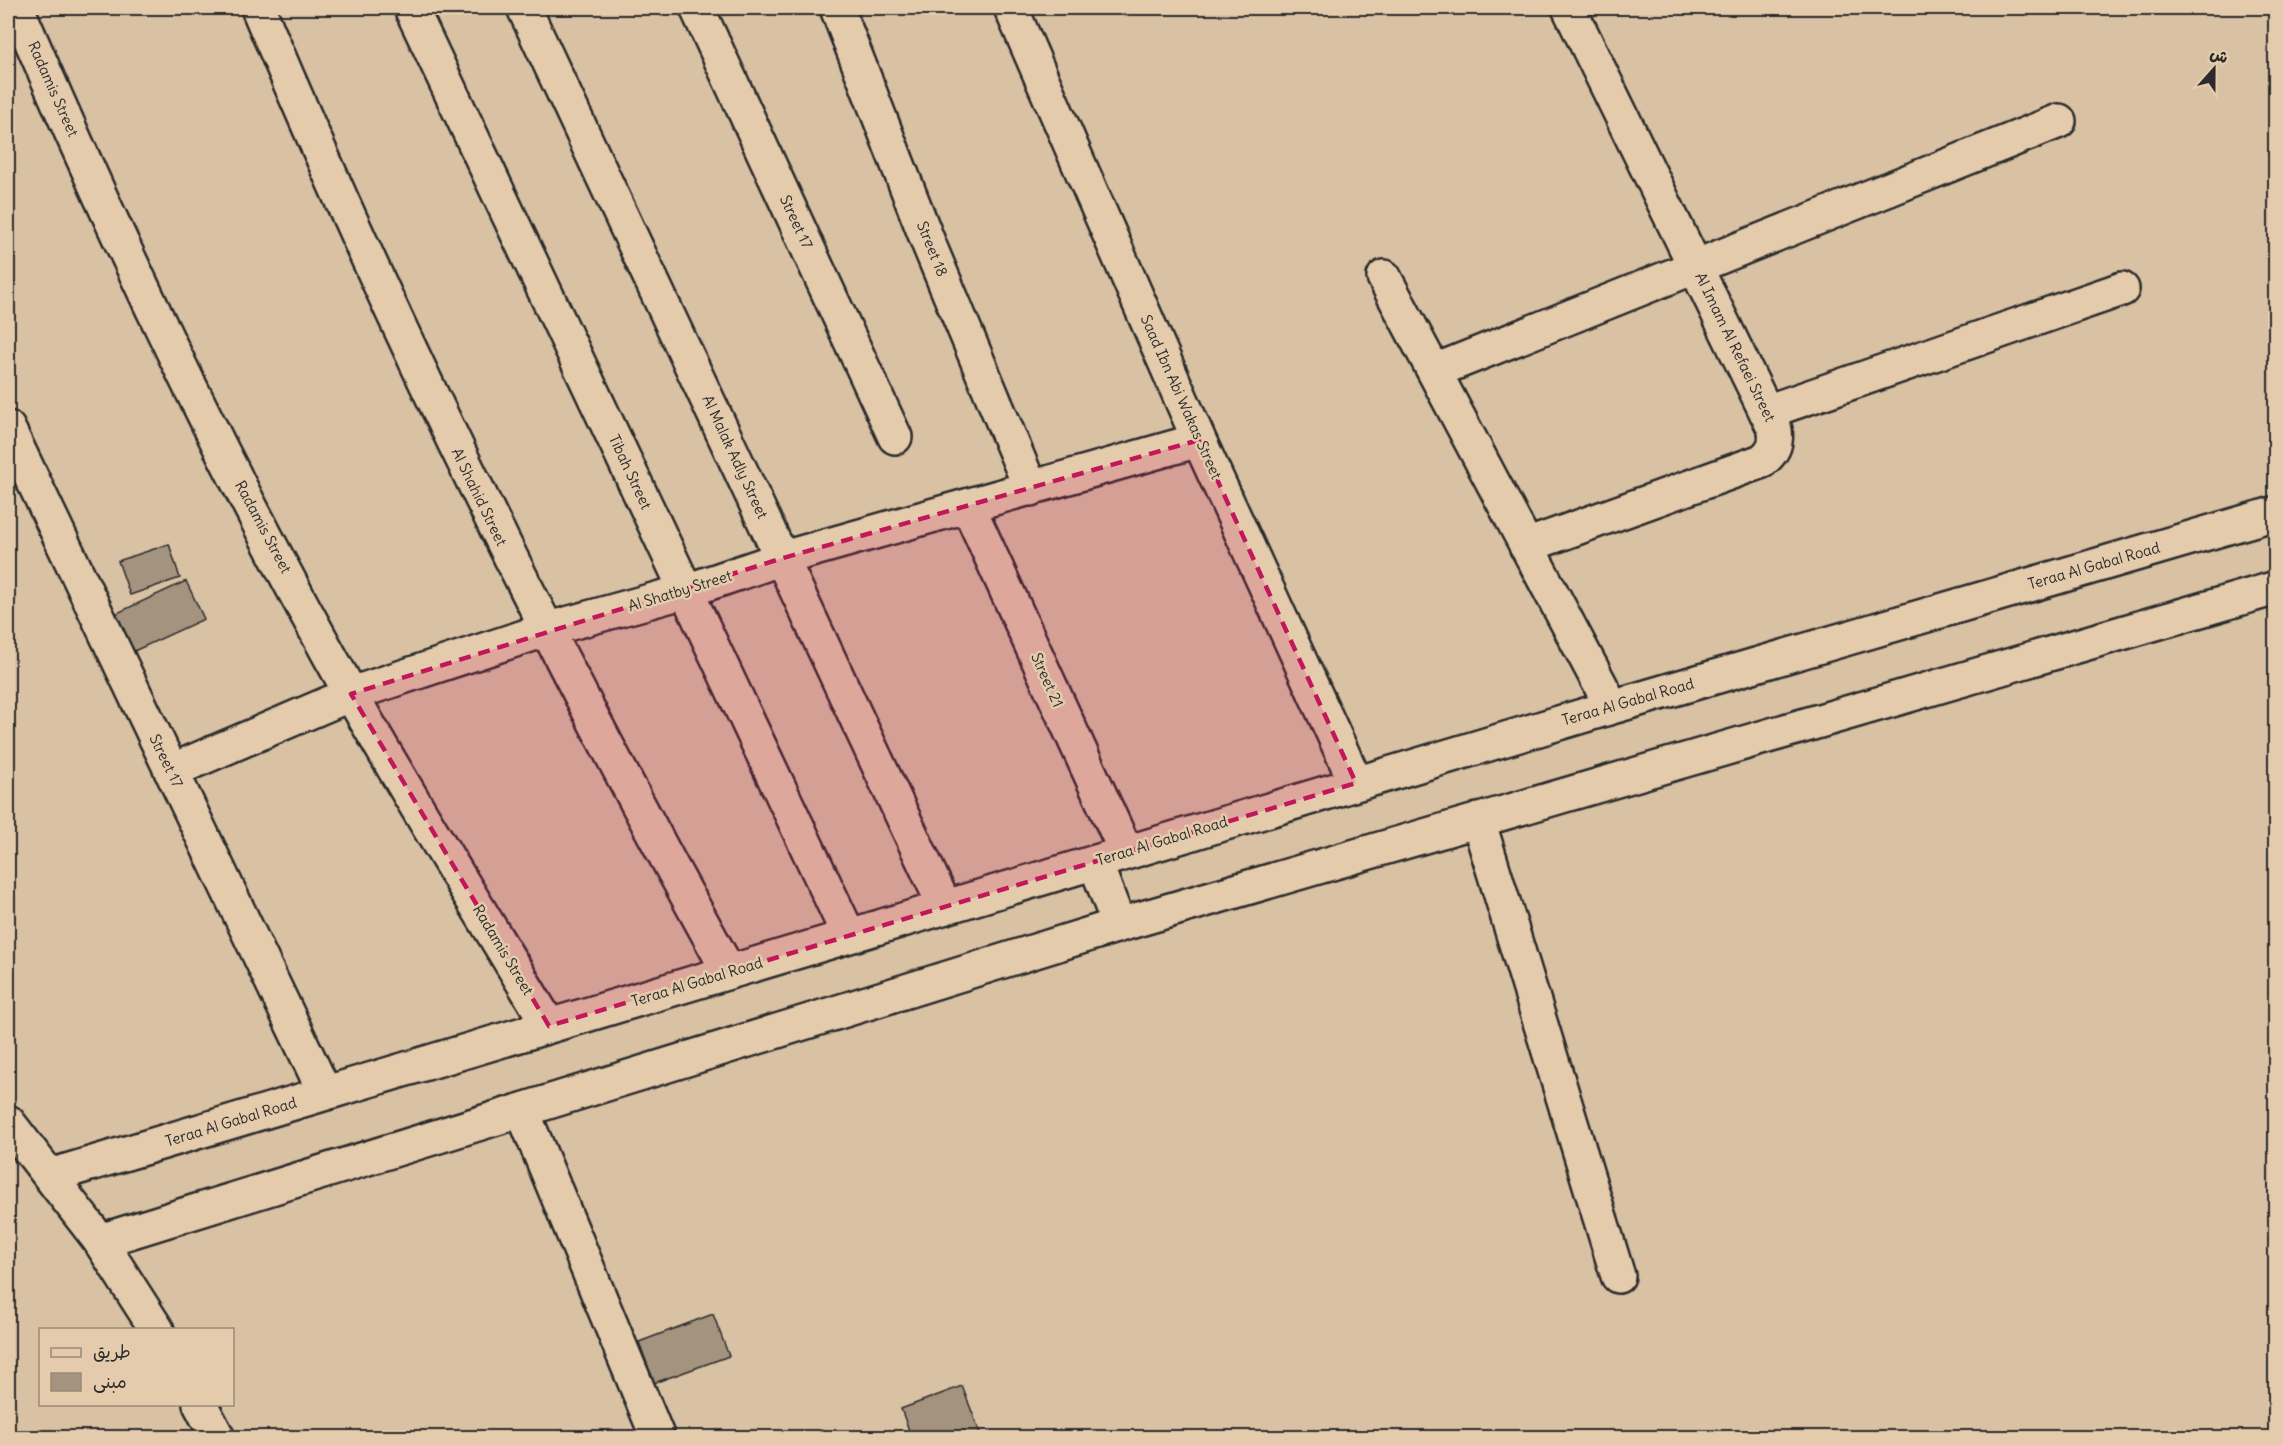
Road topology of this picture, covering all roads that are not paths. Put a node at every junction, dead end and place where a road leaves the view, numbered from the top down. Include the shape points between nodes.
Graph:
1 (17, 8) edge
2 (258, 8) edge
3 (411, 8) edge
4 (524, 8) edge
5 (697, 8) edge
6 (837, 8) edge
7 (1011, 8) edge
8 (1569, 8) edge
9 (2059, 121) dead end
10 (1695, 267) junction
11 (1384, 277) dead end
12 (2122, 289) dead end
13 (1436, 371) junction
14 (1766, 412) junction
15 (8, 428) edge
16 (895, 436) dead end
17 (1199, 440) junction
18 (1031, 489) junction
19 (969, 508) junction
20 (2276, 513) edge
21 (1526, 546) junction
22 (783, 558) junction
23 (2276, 588) edge
24 (686, 591) junction
25 (545, 630) junction
26 (351, 694) junction
27 (1612, 706) junction
28 (171, 771) junction
29 (1356, 783) junction
30 (1478, 820) junction
31 (1126, 852) junction
32 (1095, 862) junction
33 (945, 907) junction
34 (1119, 925) junction
35 (849, 936) junction
36 (729, 972) junction
37 (549, 1026) junction
38 (325, 1094) junction
39 (522, 1110) junction
40 (8, 1122) edge
41 (50, 1176) junction
42 (100, 1241) junction
43 (1618, 1276) dead end
44 (155, 1328) edge
45 (201, 1406) edge
46 (218, 1437) edge
47 (658, 1437) edge

1 - 26 street, Radamis Street via 152,307
2 - 25 street, Al Shahid Street via 388,306
3 - 24 street, Tibah Street
4 - 22 street, Al Malak Adly Street
5 - 16 street, Street 17
6 - 18 street, Street 18 via 930,248
7 - 17 street, Saad Ibn Abi Wakas Street
8 - 10 street, Al Imam Al Refaei Street
9 - 10 street
10 - 13 street
10 - 14 street, Al Imam Al Refaei Street
11 - 13 street
12 - 14 street
13 - 21 street
14 - 21 street, Al Imam Al Refaei Street via 1776,439 1769,455 1762,460
15 - 28 street, Street 17
17 - 18 street, Al Shatby Street
17 - 29 street, Saad Ibn Abi Wakas Street
18 - 19 street, Al Shatby Street
19 - 22 street, Al Shatby Street
19 - 31 street, Street 21
20 - 27 street, Teraa Al Gabal Road
21 - 27 street
22 - 24 street, Al Shatby Street
22 - 33 street, Al Malak Adly Street
23 - 30 street
24 - 25 street, Al Shatby Street
24 - 35 street, Tibah Street
25 - 26 street, Al Shatby Street
25 - 36 street, Al Shahid Street
26 - 28 street, Al Shatby Street
26 - 37 street, Radamis Street
27 - 29 street, Teraa Al Gabal Road
28 - 38 street, Street 17
29 - 31 street, Teraa Al Gabal Road
30 - 34 street
30 - 43 street
31 - 32 street, Teraa Al Gabal Road
32 - 33 street, Teraa Al Gabal Road
32 - 34 street
33 - 35 street, Teraa Al Gabal Road
34 - 39 street
35 - 36 street, Teraa Al Gabal Road
36 - 37 street, Teraa Al Gabal Road
37 - 38 street, Teraa Al Gabal Road
38 - 41 street, Teraa Al Gabal Road
39 - 42 street
39 - 47 street
40 - 41 street
41 - 42 street
42 - 44 street
45 - 46 street

